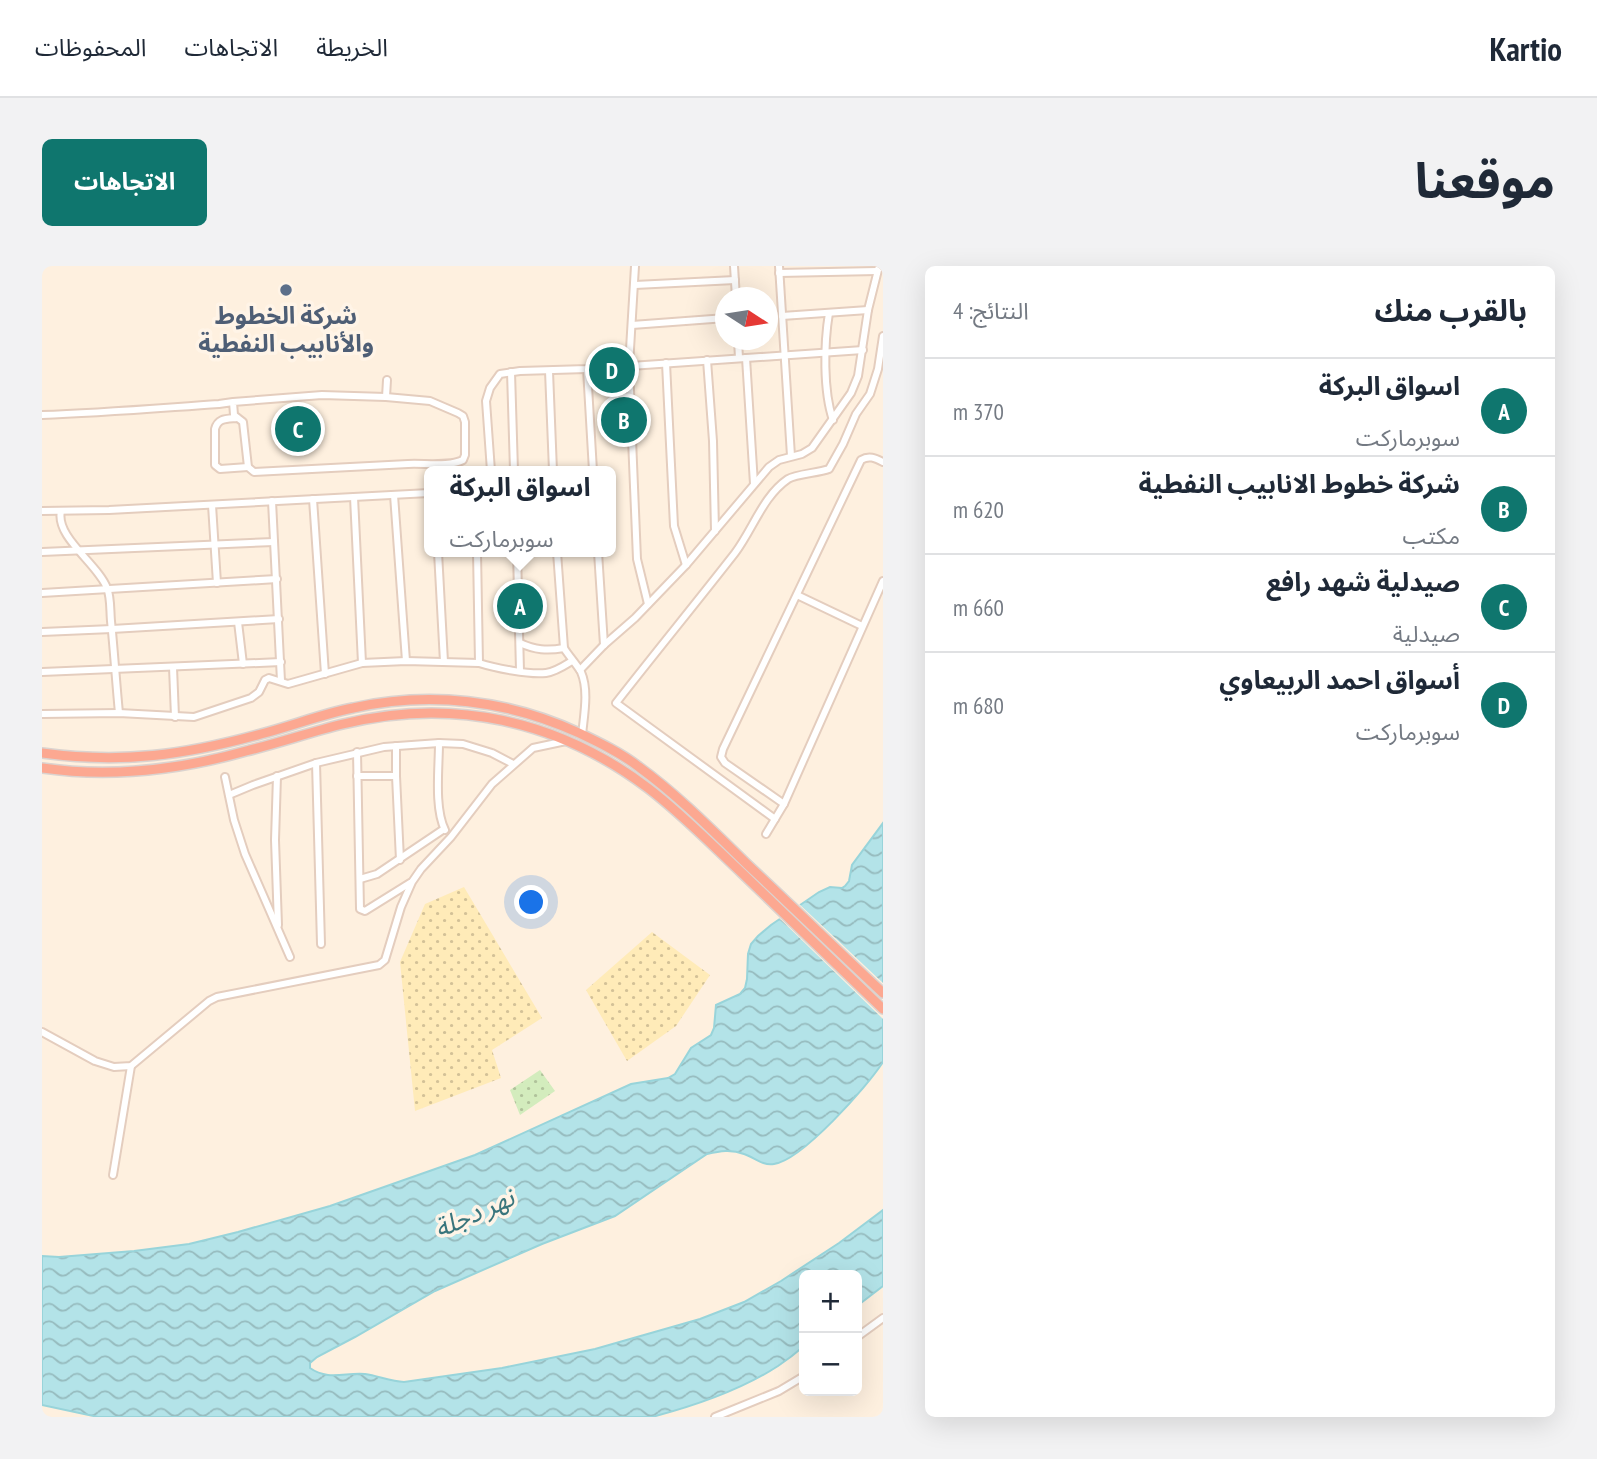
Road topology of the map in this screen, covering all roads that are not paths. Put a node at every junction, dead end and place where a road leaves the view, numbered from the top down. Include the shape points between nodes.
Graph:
1 (635, 266) edge
2 (734, 266) edge
3 (878, 269) edge
4 (779, 270) edge
5 (735, 280) junction
6 (635, 285) junction
7 (735, 287) edge
8 (868, 310) junction
9 (829, 313) junction
10 (782, 316) junction
11 (715, 319) edge
12 (632, 325) junction
13 (883, 336) edge
14 (741, 350) edge
15 (863, 350) junction
16 (825, 353) junction
17 (784, 355) junction
18 (743, 358) junction
19 (707, 360) junction
20 (666, 363) junction
21 (629, 366) junction
22 (587, 369) junction
23 (549, 371) junction
24 (511, 372) junction
25 (387, 380) dead end
26 (386, 397) junction
27 (233, 402) junction
28 (219, 404) junction
29 (42, 415) edge
30 (237, 418) junction
31 (221, 420) junction
32 (834, 420) junction
33 (791, 456) junction
34 (883, 463) edge
35 (491, 466) edge
36 (514, 466) edge
37 (552, 466) edge
38 (593, 466) edge
39 (248, 467) junction
40 (754, 484) junction
41 (424, 493) edge
42 (394, 495) junction
43 (354, 497) junction
44 (313, 499) junction
45 (272, 501) junction
46 (212, 505) junction
47 (42, 511) edge
48 (61, 511) junction
49 (715, 531) junction
50 (274, 542) junction
51 (214, 545) junction
52 (80, 551) junction
53 (42, 552) edge
54 (438, 557) edge
55 (477, 557) edge
56 (517, 557) edge
57 (557, 557) edge
58 (598, 557) edge
59 (685, 565) junction
60 (277, 579) junction
61 (883, 581) edge
62 (217, 583) junction
63 (108, 589) junction
64 (42, 593) edge
65 (797, 594) junction
66 (648, 604) junction
67 (279, 619) junction
68 (239, 622) junction
69 (862, 626) junction
70 (112, 629) junction
71 (42, 632) edge
72 (520, 643) junction
73 (604, 645) junction
74 (564, 648) junction
75 (406, 661) junction
76 (281, 662) junction
77 (444, 662) junction
78 (572, 662) junction
79 (362, 663) junction
80 (479, 663) junction
81 (243, 664) junction
82 (173, 667) junction
83 (115, 669) junction
84 (580, 670) junction
85 (520, 671) junction
86 (42, 672) edge
87 (325, 674) junction
88 (281, 681) junction
89 (119, 713) junction
90 (42, 714) edge
91 (175, 717) junction
92 (582, 734) junction
93 (568, 740) junction
94 (439, 743) junction
95 (397, 746) junction
96 (357, 752) junction
97 (42, 754) edge
98 (316, 763) junction
99 (513, 764) junction
100 (42, 768) edge
101 (277, 776) junction
102 (357, 776) junction
103 (396, 776) junction
104 (225, 777) dead end
105 (229, 795) junction
106 (784, 804) junction
107 (775, 818) junction
108 (444, 829) junction
109 (766, 834) dead end
110 (451, 837) junction
111 (400, 860) junction
112 (360, 879) junction
113 (412, 882) junction
114 (279, 933) junction
115 (321, 944) dead end
116 (290, 957) dead end
117 (883, 993) edge
118 (883, 1009) edge
119 (42, 1032) edge
120 (131, 1066) junction
121 (113, 1175) dead end
122 (883, 1318) edge
123 (862, 1333) edge
124 (799, 1379) edge
125 (715, 1417) edge

1 - 6 street
2 - 5 street
3 - 4 street
3 - 8 street
4 - 10 street
5 - 6 street
5 - 7 street
6 - 12 street
8 - 9 street
8 - 15 street
9 - 10 street
9 - 16 street
10 - 17 street
11 - 12 street
12 - 21 street
13 - 107 street via 870,394 829,469 791,477 779,486 738,550 616,703
14 - 18 street
15 - 16 street
15 - 32 street via 851,393
16 - 17 street
16 - 32 street
17 - 18 street
17 - 33 street
18 - 19 street
18 - 40 street
19 - 20 street
19 - 49 street
20 - 21 street
20 - 59 street via 674,526
21 - 22 street
21 - 66 street via 637,559
22 - 23 street
22 - 38 street
23 - 24 street
23 - 37 street
24 - 35 street via 500,374 486,401
24 - 36 street
25 - 26 street
26 - 27 street via 322,395
26 - 39 street via 430,401 460,414 466,426 463,460 254,472
27 - 28 street
27 - 30 street
28 - 29 street
28 - 31 street
30 - 31 street
30 - 39 street via 243,422
31 - 39 street via 215,429 215,465 220,469
32 - 33 street via 813,448
33 - 40 street via 769,467
34 - 65 street via 872,457 861,460
40 - 49 street
41 - 42 street
42 - 43 street
42 - 75 street
43 - 44 street
43 - 79 street
44 - 45 street
44 - 87 street
45 - 46 street
45 - 50 street
46 - 48 street
46 - 51 street
47 - 48 street
48 - 52 street via 61,524
49 - 59 street
50 - 51 street
50 - 60 street
51 - 52 street
51 - 62 street
52 - 53 street
52 - 63 street
54 - 77 street
55 - 80 street
56 - 72 street
57 - 74 street
58 - 73 street
59 - 66 street
60 - 62 street
60 - 67 street
61 - 69 street
62 - 63 street
63 - 64 street
63 - 70 street
65 - 69 street
65 - 106 street via 721,757
66 - 73 street
67 - 68 street
67 - 76 street
68 - 70 street
68 - 81 street
69 - 106 street
70 - 71 street
70 - 83 street
72 - 74 street via 539,650
72 - 85 street
73 - 84 street
74 - 78 street
75 - 77 street
75 - 79 street
76 - 81 street
76 - 88 street
77 - 80 street
78 - 84 street
78 - 85 street via 547,673
79 - 87 street
80 - 85 street
81 - 82 street
82 - 83 street
82 - 91 street
83 - 86 street
83 - 89 street
84 - 92 street via 585,701
87 - 88 street via 288,684
88 - 91 street via 269,678 251,698 194,717
89 - 90 street
89 - 91 street
92 - 97 highway via 497,706 414,699 342,710 174,754 113,758
92 - 117 highway via 639,766 682,802
93 - 99 street via 533,748
93 - 100 highway via 493,718 417,712 365,719 173,767 110,773
93 - 118 highway via 639,782 674,810
94 - 95 street
94 - 99 street via 475,747
94 - 108 street
95 - 96 street
95 - 103 street
96 - 98 street
96 - 102 street
98 - 101 street
98 - 115 street
99 - 110 street
101 - 105 street
101 - 114 street
102 - 103 street
102 - 112 street
103 - 111 street
104 - 105 street
105 - 114 street via 246,854
106 - 107 street
107 - 109 street
108 - 110 street
108 - 111 street
110 - 113 street
111 - 112 street
112 - 113 street via 360,909 365,911
113 - 120 street via 385,960 379,965 217,997
114 - 116 street
119 - 120 street via 95,1061
120 - 121 street
122 - 123 street
124 - 125 street

